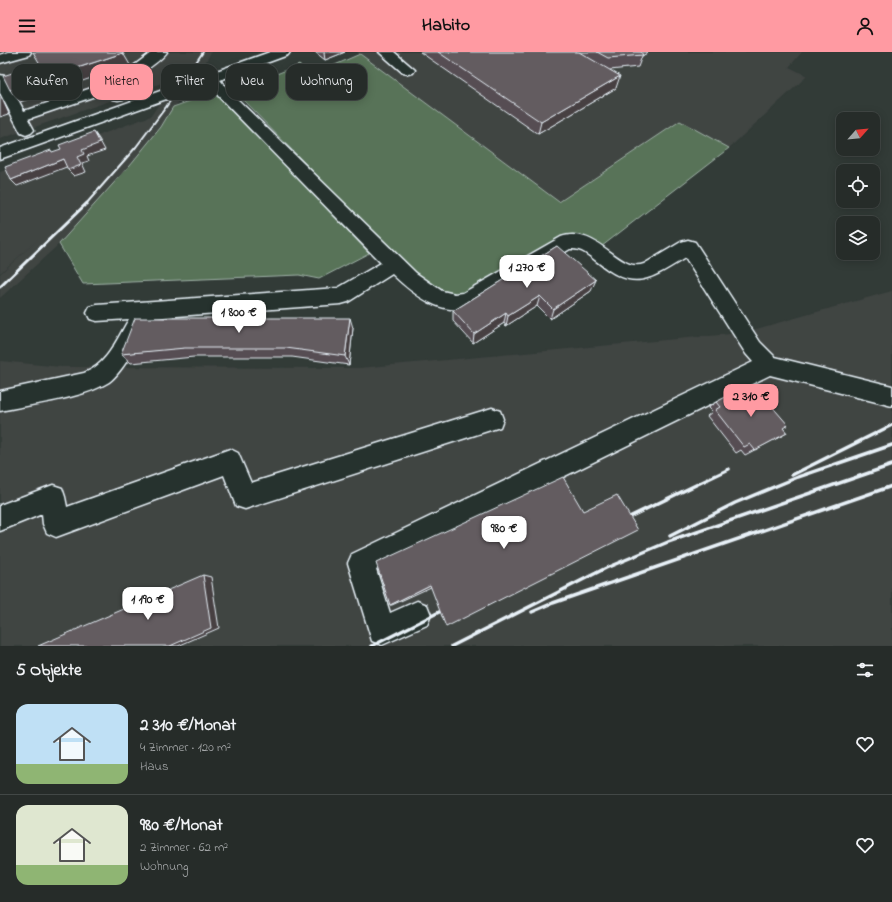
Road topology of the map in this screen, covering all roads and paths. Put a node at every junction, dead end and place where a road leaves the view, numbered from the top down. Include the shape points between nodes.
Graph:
1 (24, 52) edge
2 (160, 52) edge
3 (240, 52) edge
4 (283, 52) edge
5 (386, 52) edge
6 (0, 59) edge
7 (146, 64) edge
8 (250, 64) joint
9 (408, 70) dead end
10 (0, 79) edge
11 (218, 86) edge
12 (90, 93) edge
13 (161, 96) edge
14 (119, 100) edge
15 (121, 111) junction
16 (20, 117) junction
17 (32, 142) junction
18 (0, 154) edge
19 (394, 264) junction
20 (145, 310) junction
21 (97, 313) dead end
22 (769, 365) junction
23 (892, 396) edge
24 (0, 401) edge
25 (492, 419) dead end
26 (0, 518) edge
27 (417, 615) dead end

1 - 6 street
2 - 7 street
3 - 8 street
4 - 8 street
5 - 9 street
10 - 16 street
11 - 19 street
12 - 16 street
13 - 15 street
14 - 15 street
15 - 17 street
16 - 17 street
17 - 18 street
19 - 20 street via 342,296
19 - 22 street via 426,292 441,300 456,302 474,297 572,240 582,242 625,271 640,273 688,247 753,348
20 - 21 street
20 - 24 street via 114,361 103,374 88,382
22 - 23 street
22 - 27 street via 360,564 382,631
25 - 26 street via 245,497 230,461 56,524 53,497

